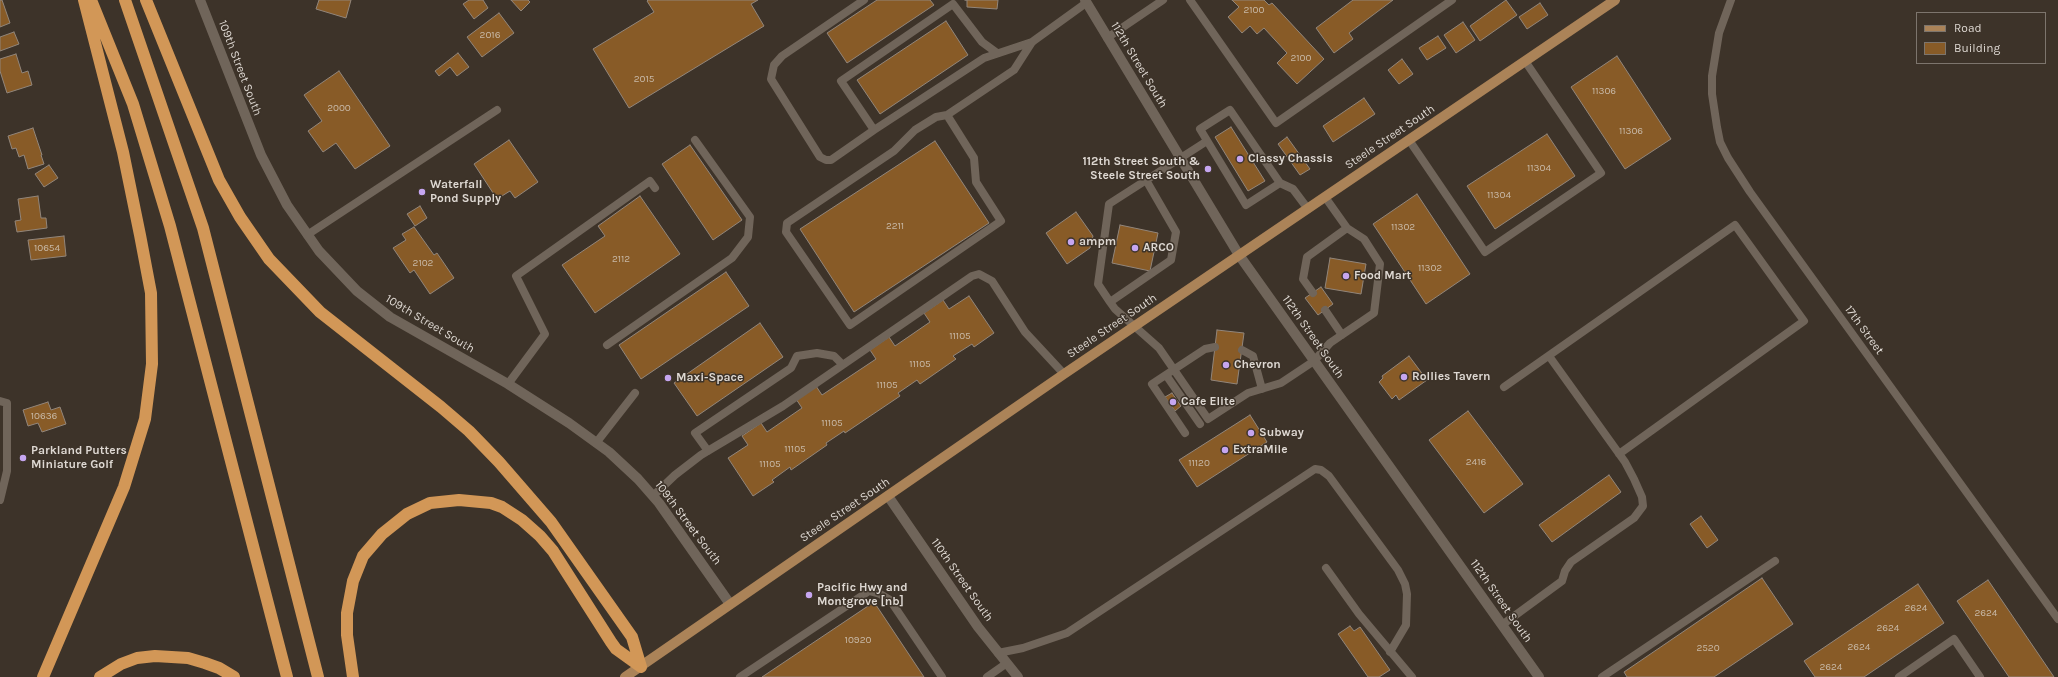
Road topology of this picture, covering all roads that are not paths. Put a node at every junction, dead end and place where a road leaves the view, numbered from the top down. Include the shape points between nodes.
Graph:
1 (84, 0) edge
2 (91, 0) edge
3 (125, 0) edge
4 (146, 0) edge
5 (200, 0) edge
6 (864, 0) edge
7 (1163, 0) edge
8 (1190, 0) edge
9 (1452, 0) edge
10 (1615, 0) edge
11 (1731, 0) edge
12 (951, 2) edge
13 (1086, 2) edge
14 (1107, 38) junction
15 (1032, 42) junction
16 (997, 52) junction
17 (1525, 61) junction
18 (497, 110) dead end
19 (947, 115) junction
20 (874, 130) junction
21 (695, 140) dead end
22 (1409, 140) junction
23 (1207, 141) junction
24 (1179, 158) junction
25 (1146, 180) junction
26 (1280, 183) junction
27 (656, 188) dead end
28 (1325, 197) junction
29 (1308, 210) junction
30 (1347, 228) junction
31 (307, 235) junction
32 (1239, 255) junction
33 (1313, 293) dead end
34 (1110, 302) junction
35 (1325, 310) dead end
36 (1135, 326) junction
37 (1342, 335) junction
38 (606, 345) dead end
39 (1215, 347) dead end
40 (1242, 350) dead end
41 (1549, 356) junction
42 (1314, 361) junction
43 (842, 364) junction
44 (1174, 369) junction
45 (1064, 374) junction
46 (1166, 374) junction
47 (508, 384) junction
48 (1504, 387) dead end
49 (1262, 389) junction
50 (635, 393) dead end
51 (0, 401) edge
52 (1200, 424) dead end
53 (1185, 433) dead end
54 (596, 443) junction
55 (708, 451) junction
56 (1619, 454) junction
57 (653, 496) junction
58 (888, 496) junction
59 (0, 500) edge
60 (1775, 562) dead end
61 (1326, 568) dead end
62 (730, 604) junction
63 (2058, 619) edge
64 (1502, 625) junction
65 (1390, 652) junction
66 (998, 653) junction
67 (1007, 663) junction
68 (641, 667) junction
69 (43, 677) edge
70 (100, 677) edge
71 (234, 677) edge
72 (288, 677) edge
73 (318, 677) edge
74 (353, 677) edge
75 (626, 677) edge
76 (740, 677) edge
77 (942, 677) edge
78 (987, 677) edge
79 (1018, 677) edge
80 (1412, 677) edge
81 (1539, 677) edge
82 (1602, 677) edge
83 (1899, 677) edge
84 (1980, 677) edge

1 - 69 highway via 123,152 140,234 151,294 152,364 145,419 124,487
2 - 72 highway via 133,104 170,226
3 - 73 highway via 203,228
4 - 68 highway via 219,180 260,247 292,285 320,312 441,407 509,472 551,522 632,637
5 - 31 street, 109th Street South via 261,155 287,205
6 - 20 lane via 782,56 774,65 771,79 820,157 826,160 831,160
7 - 14 lane
8 - 9 lane via 1276,123
10 - 17 main road, Steele Street South
11 - 63 lane, 17th Street via 1719,33 1712,76 1718,134 1728,158
12 - 16 lane via 982,42
12 - 20 lane via 842,81
13 - 14 street, 112th Street South
13 - 15 lane
14 - 24 street, 112th Street South
15 - 16 lane
15 - 19 lane via 1014,70
16 - 20 lane
17 - 22 main road, Steele Street South
17 - 22 lane via 1602,173 1485,252
18 - 31 lane
19 - 19 lane via 936,117 915,130 894,151 787,222 786,232 850,325 1001,221 976,182 974,158
21 - 38 lane via 750,217 748,237 732,258
22 - 28 main road, Steele Street South
23 - 24 lane
23 - 26 lane via 1246,205
23 - 26 lane via 1200,129 1230,110
24 - 25 lane
24 - 32 street, 112th Street South
25 - 34 lane via 1109,204 1098,284
25 - 34 lane via 1176,232 1171,260
26 - 29 lane via 1293,189
27 - 47 lane via 650,181 516,276 545,334
28 - 29 main road, Steele Street South
28 - 30 lane
29 - 32 main road, Steele Street South
30 - 33 lane via 1307,257 1303,279
30 - 37 lane via 1364,239 1380,264 1374,313
31 - 47 street, 109th Street South via 336,270 381,310 418,334
32 - 36 main road, Steele Street South
32 - 42 street, 112th Street South
34 - 36 lane
35 - 37 lane
36 - 44 lane via 1159,348
36 - 45 main road, Steele Street South
37 - 42 lane via 1330,343
39 - 44 lane via 1205,349
40 - 49 lane via 1253,356
41 - 48 lane
41 - 56 lane
41 - 56 lane via 1735,225 1804,321
42 - 49 lane via 1281,383
42 - 64 street, 112th Street South
43 - 45 lane via 965,280 979,274 992,281 1025,332
43 - 55 lane via 783,406
43 - 55 lane via 834,356 817,353 797,356 791,368 695,433
44 - 46 lane
44 - 49 lane via 1208,419 1248,393
45 - 58 main road, Steele Street South
46 - 52 lane
46 - 53 lane via 1152,384
47 - 54 street, 109th Street South via 569,422
50 - 54 lane
51 - 59 lane via 7,403 8,435 7,471
54 - 57 street, 109th Street South
55 - 57 lane via 675,475
56 - 64 lane via 1642,497 1643,506 1640,513 1571,562 1562,581
57 - 62 street, 109th Street South via 679,529
58 - 62 main road, Steele Street South
58 - 66 street, 110th Street South
60 - 82 lane
61 - 65 lane
62 - 68 main road, Steele Street South
64 - 81 street, 112th Street South
65 - 66 lane via 1406,626 1405,584 1398,570 1329,476 1315,469 1067,633 1023,648
65 - 80 lane
66 - 67 street, 110th Street South
67 - 78 lane
67 - 79 street, 110th Street South
68 - 74 highway via 616,649 553,551 540,536 502,507 491,503 459,500 430,503 407,514 382,534 363,556 353,581 347,613 347,635
68 - 75 main road, Steele Street South
70 - 71 highway via 121,664 137,658 154,656 172,656 205,663
76 - 77 lane via 869,591 890,600
83 - 84 lane via 1954,639

